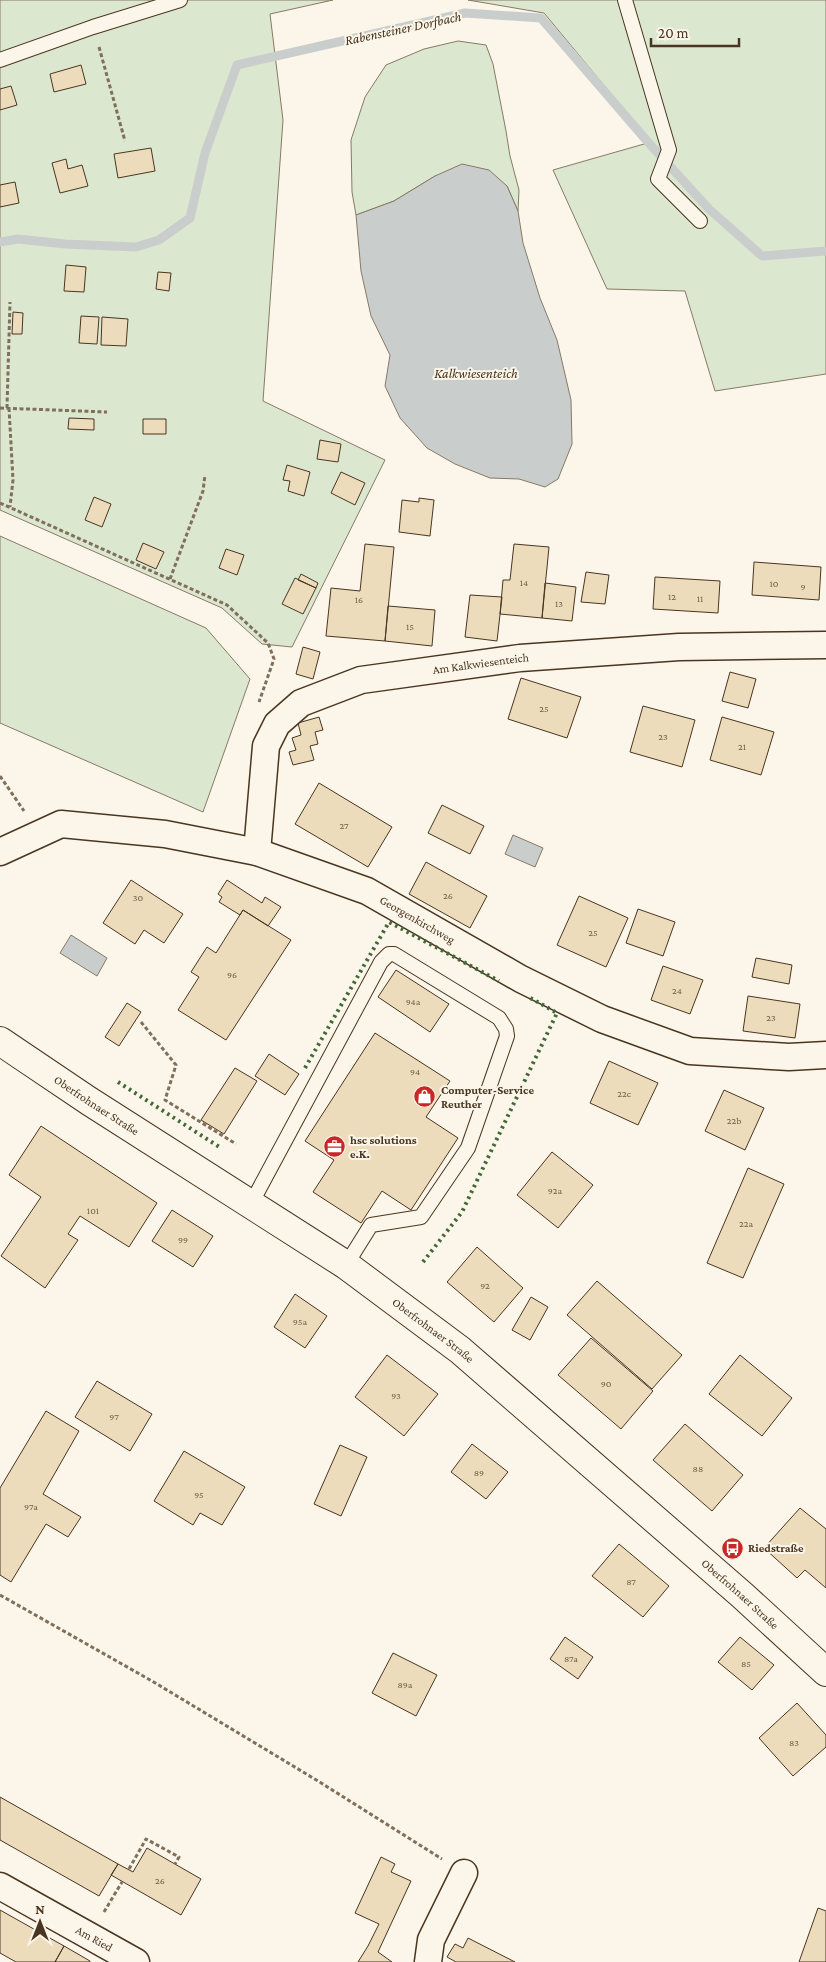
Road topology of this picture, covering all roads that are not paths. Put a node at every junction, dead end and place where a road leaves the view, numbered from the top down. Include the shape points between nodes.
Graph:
1 (180, 0) edge
2 (625, 0) edge
3 (0, 60) edge
4 (700, 221) dead end
5 (826, 645) edge
6 (0, 852) edge
7 (257, 852) junction
8 (0, 1041) edge
9 (826, 1055) edge
10 (251, 1204) junction
11 (346, 1264) junction
12 (826, 1672) edge
13 (464, 1873) road end
14 (0, 1886) edge
15 (136, 1962) edge
16 (428, 1962) edge

1 - 3 lane
2 - 4 lane via 669,150 658,179
5 - 7 street, Am Kalkwiesenteich via 679,648 520,658 361,680 301,703 277,724 266,746
6 - 7 street, Georgenkirchweg via 61,824 165,834
7 - 9 street, Georgenkirchweg via 367,891 521,979 602,1020 690,1051
8 - 10 main road, Oberfrohnaer Straße
10 - 11 main road, Oberfrohnaer Straße
10 - 11 lane via 381,962 389,954 394,954 499,1018 507,1036 468,1148 420,1217 371,1226
11 - 12 main road, Oberfrohnaer Straße via 460,1350
13 - 16 street via 431,1940
14 - 15 street, Am Ried

